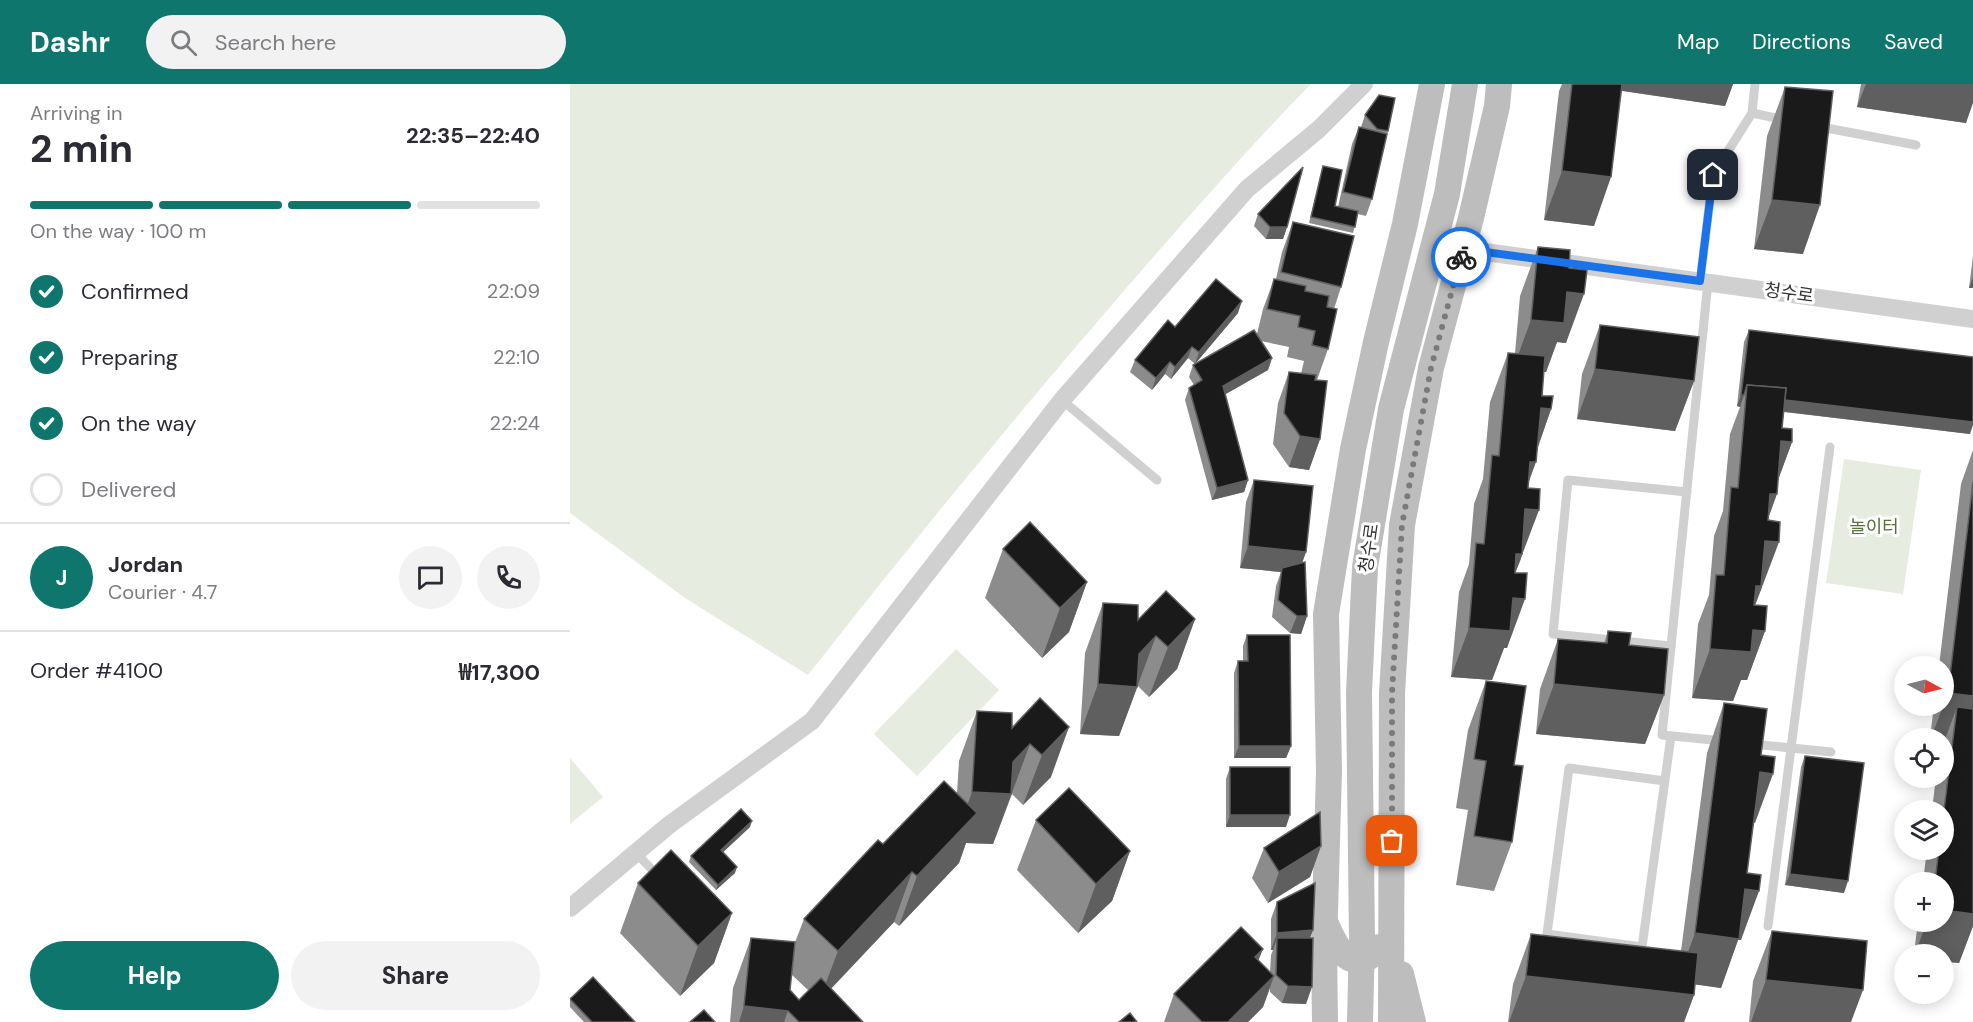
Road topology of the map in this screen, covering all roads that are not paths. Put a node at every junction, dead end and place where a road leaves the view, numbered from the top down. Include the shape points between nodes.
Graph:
1 (1364, 84) edge
2 (1432, 84) edge
3 (1465, 84) edge
4 (1499, 84) edge
5 (1755, 84) edge
6 (1752, 114) junction
7 (1799, 123) edge
8 (1811, 125) edge
9 (1916, 145) dead end
10 (1463, 249) junction
11 (1704, 282) junction
12 (1973, 319) edge
13 (1062, 399) junction
14 (1830, 447) dead end
15 (1157, 480) dead end
16 (1687, 492) junction
17 (1671, 646) junction
18 (1671, 736) junction
19 (1736, 743) edge
20 (1747, 744) edge
21 (1791, 748) junction
22 (1831, 752) dead end
23 (1665, 781) junction
24 (636, 853) junction
25 (669, 887) edge
26 (570, 908) edge
27 (1325, 921) junction
28 (1768, 926) dead end
29 (1392, 927) junction
30 (1324, 946) junction
31 (1319, 1022) edge
32 (1325, 1022) edge
33 (1360, 1022) edge
34 (1391, 1022) edge
35 (1413, 1022) edge

1 - 13 street via 1319,129 1247,189
2 - 27 main road, 청수로 via 1405,224 1353,449 1326,614 1329,771
3 - 33 main road, 청수로, bridge via 1447,194 1391,409 1365,567 1359,692
4 - 10 main road, 청수로
5 - 6 lane
6 - 7 lane
6 - 11 lane via 1713,175
8 - 9 lane
10 - 11 street, 청수로
10 - 29 main road, 청수로 via 1431,368 1402,525 1392,693
11 - 12 street, 청수로
11 - 16 lane
13 - 15 lane
13 - 24 street via 812,721
14 - 21 lane
16 - 17 lane
16 - 17 lane via 1568,480 1553,634
17 - 18 lane via 1662,735
18 - 19 lane
18 - 23 lane
20 - 21 lane
21 - 22 lane
21 - 28 lane
23 - 23 lane via 1642,947 1547,934 1569,768
24 - 25 lane
24 - 26 street
27 - 29 main road via 1341,953 1359,961 1376,952
27 - 30 main road, 청수로
29 - 34 main road, 청수로
29 - 35 main road
30 - 31 main road
30 - 32 main road, 청수로

